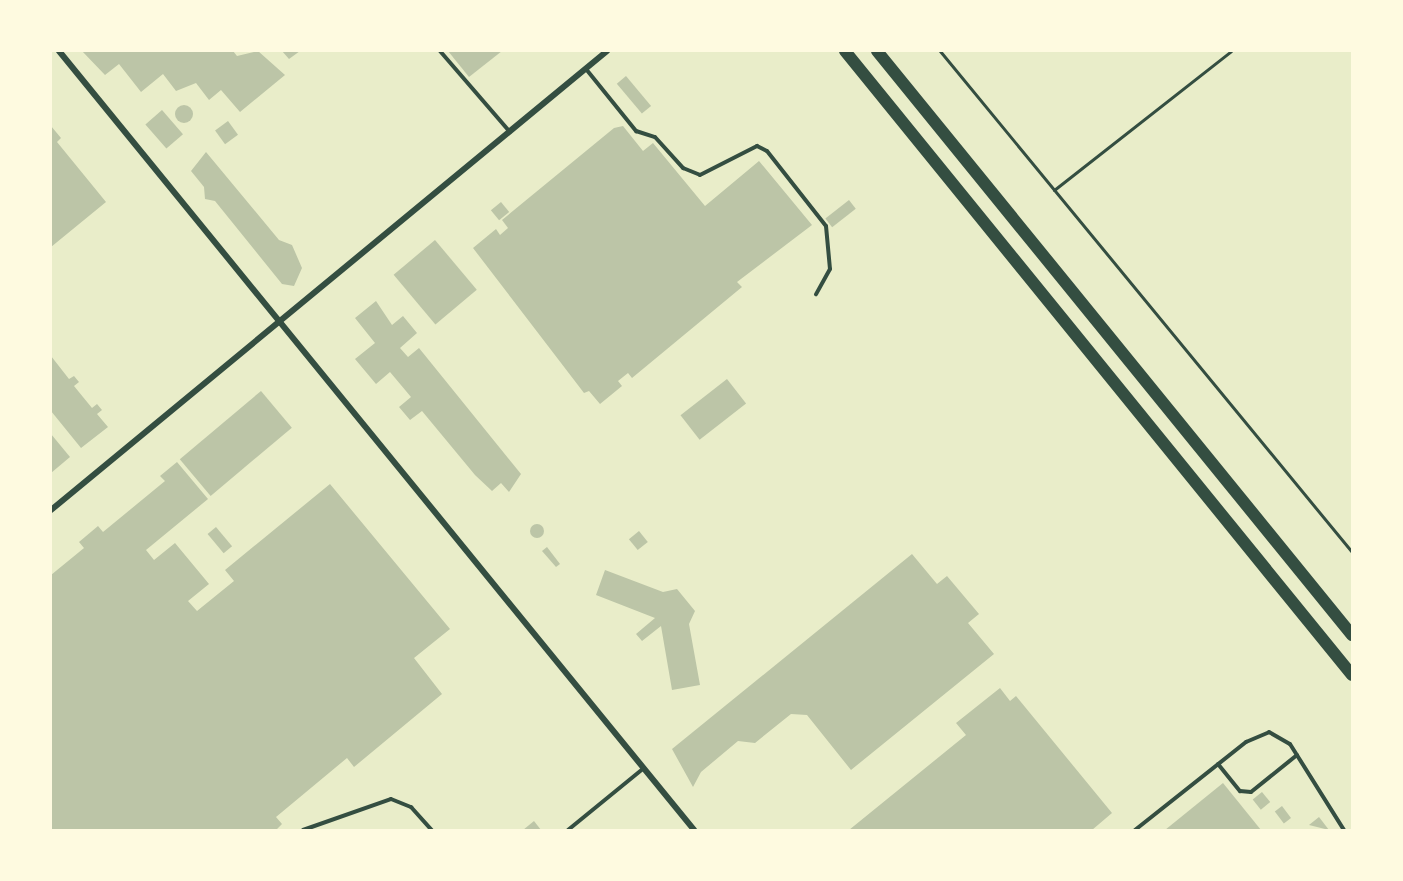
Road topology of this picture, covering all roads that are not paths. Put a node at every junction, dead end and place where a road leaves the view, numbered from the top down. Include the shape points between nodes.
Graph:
1 (59, 51) edge
2 (440, 51) edge
3 (845, 51) edge
4 (877, 51) edge
5 (604, 52) edge
6 (586, 69) junction
7 (511, 132) junction
8 (816, 294) dead end
9 (281, 325) junction
10 (51, 510) edge
11 (1352, 635) edge
12 (1352, 675) edge
13 (1297, 755) junction
14 (1218, 764) junction
15 (644, 768) junction
16 (303, 830) edge
17 (432, 830) edge
18 (568, 830) edge
19 (694, 830) edge
20 (1135, 830) edge
21 (1344, 830) edge

1 - 9 street
2 - 7 lane
3 - 12 main road
4 - 11 main road
5 - 6 street
6 - 7 street
6 - 8 lane via 636,131 655,137 683,168 700,175 757,146 767,151 826,226 830,269
7 - 9 street
9 - 10 street
9 - 15 street
13 - 14 lane via 1284,739 1263,733
13 - 14 lane via 1251,792 1240,791
13 - 21 lane
14 - 20 lane
15 - 18 lane
15 - 19 street
16 - 17 lane via 391,799 411,807

